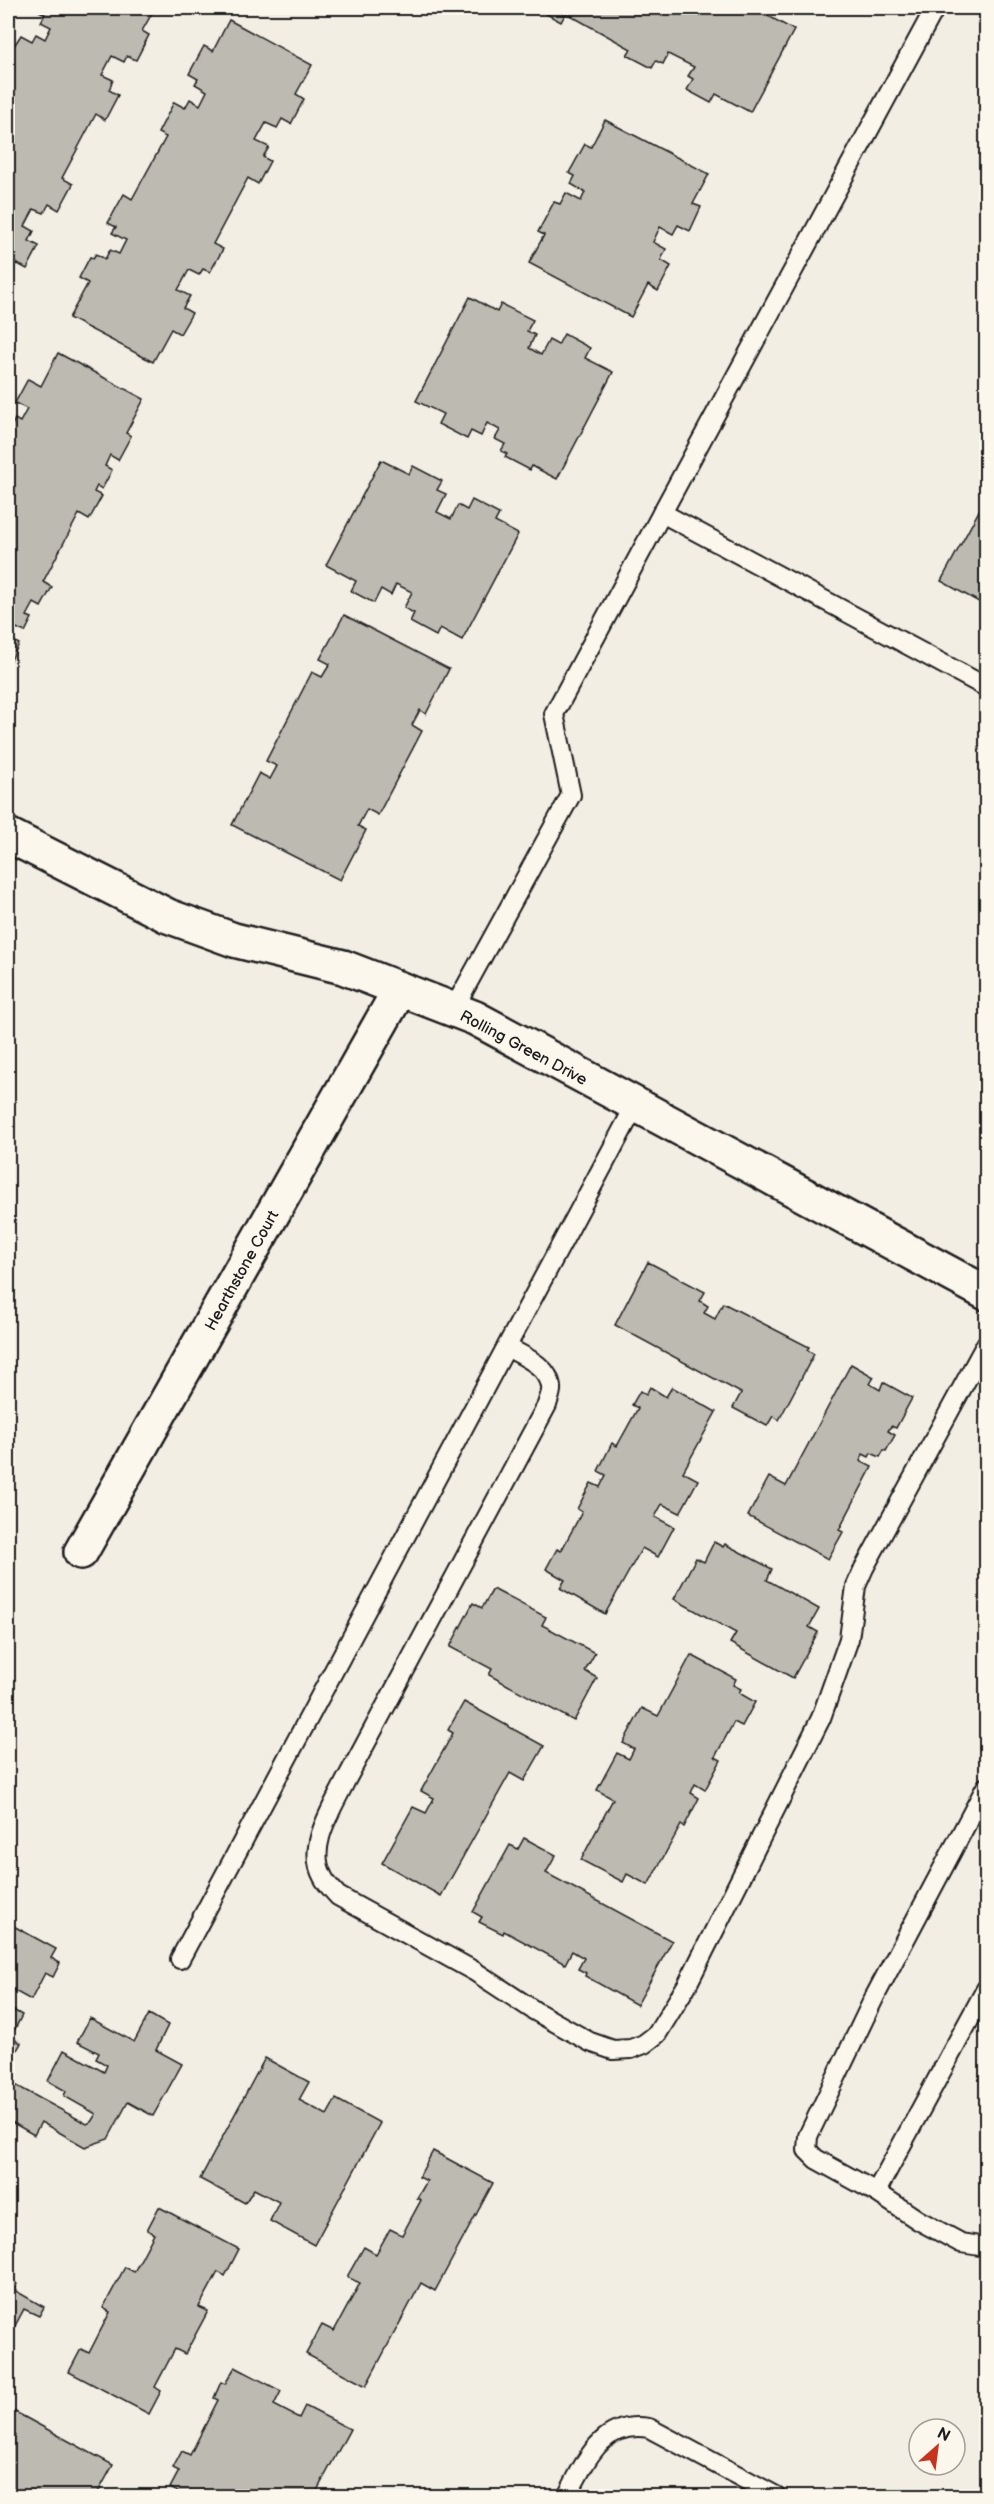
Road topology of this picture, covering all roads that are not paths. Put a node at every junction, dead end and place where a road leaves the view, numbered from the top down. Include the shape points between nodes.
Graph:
1 (935, 8) edge
2 (662, 513) junction
3 (987, 687) edge
4 (8, 835) edge
5 (400, 989) junction
6 (453, 1010) junction
7 (635, 1106) junction
8 (987, 1293) edge
9 (987, 1344) edge
10 (507, 1347) junction
11 (81, 1552) dead end
12 (987, 1786) edge
13 (180, 1959) dead end
14 (987, 1989) edge
15 (876, 2192) junction
16 (986, 2247) edge
17 (567, 2496) edge
18 (776, 2496) edge

1 - 2 lane
2 - 3 lane
2 - 6 lane via 554,714 571,795
4 - 5 street, Rolling Green Drive via 168,916 234,940 343,967
5 - 6 street, Rolling Green Drive
5 - 11 street, Hearthstone Court
6 - 7 street, Rolling Green Drive via 475,1018
7 - 8 street, Rolling Green Drive
7 - 10 lane
9 - 10 lane via 864,1568 856,1586 847,1647 821,1718 687,1985 657,2034 631,2049 613,2050 572,2032 474,1971 338,1896 322,1876 318,1855 323,1828 345,1782 547,1406 552,1389 548,1376 537,1364
10 - 13 lane
12 - 15 lane via 875,1996 808,2136 807,2150 816,2159
14 - 15 lane
15 - 16 lane via 961,2243
17 - 18 lane via 602,2440 633,2426 649,2428

